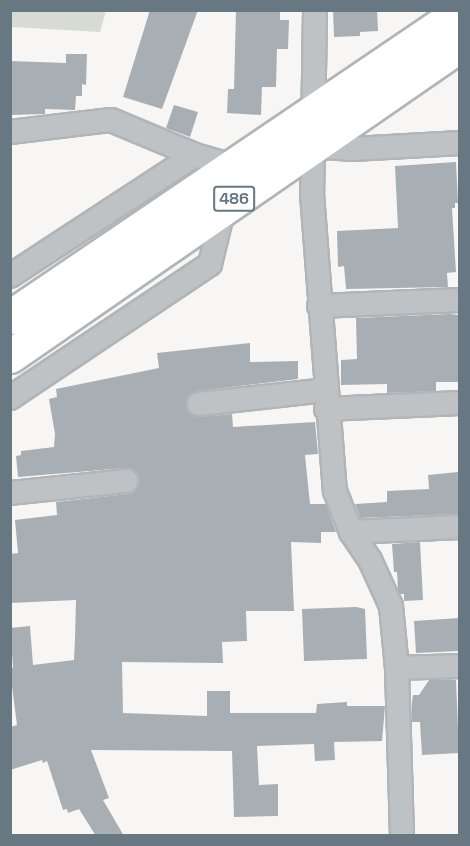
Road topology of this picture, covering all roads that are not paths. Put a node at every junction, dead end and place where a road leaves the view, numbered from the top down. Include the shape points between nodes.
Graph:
1 (315, 10) edge
2 (459, 12) edge
3 (459, 45) edge
4 (314, 110) junction
5 (10, 132) edge
6 (459, 143) edge
7 (310, 146) junction
8 (195, 155) junction
9 (233, 166) junction
10 (224, 207) junction
11 (10, 276) edge
12 (459, 300) edge
13 (319, 306) junction
14 (10, 317) edge
15 (10, 356) edge
16 (10, 398) edge
17 (326, 399) junction
18 (459, 403) edge
19 (199, 404) dead end
20 (126, 481) dead end
21 (10, 493) edge
22 (459, 527) edge
23 (351, 532) junction
24 (459, 666) edge
25 (397, 668) junction
26 (402, 836) edge

1 - 4 street
2 - 4 highway, 486
3 - 7 highway, 486
4 - 7 street
4 - 9 highway, 486
5 - 8 street via 111,120
6 - 7 street via 353,149
7 - 10 highway, 486
7 - 13 street
8 - 9 street
8 - 11 street
9 - 14 highway, 486
10 - 15 highway, 486
10 - 16 street via 210,264
12 - 13 street
13 - 17 street
17 - 18 street
17 - 19 street
17 - 23 street via 334,491
20 - 21 street
22 - 23 street
23 - 25 street via 370,560 391,606
24 - 25 street
25 - 26 street

